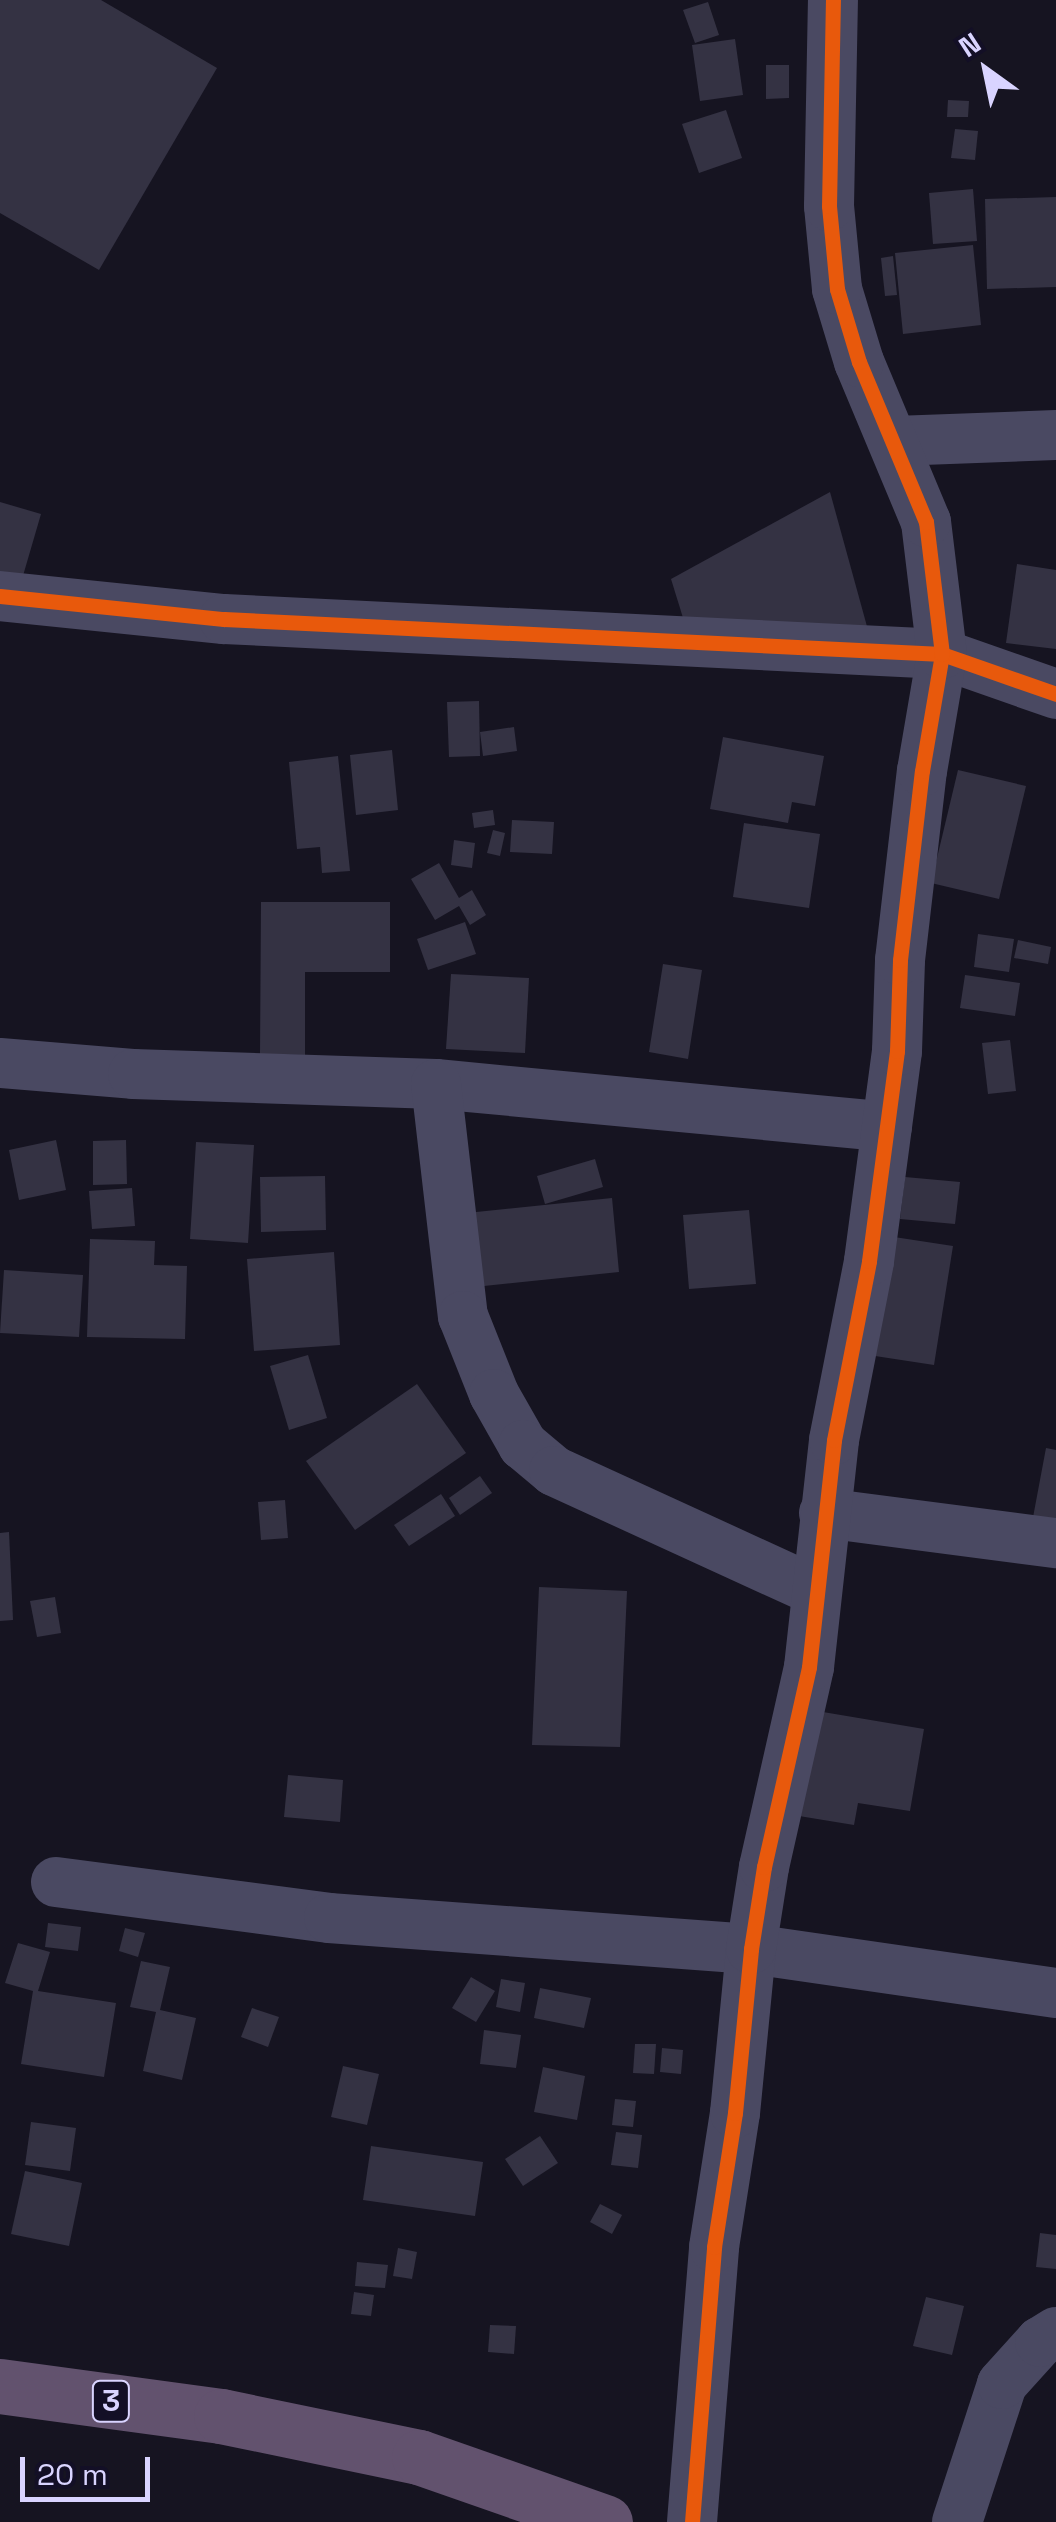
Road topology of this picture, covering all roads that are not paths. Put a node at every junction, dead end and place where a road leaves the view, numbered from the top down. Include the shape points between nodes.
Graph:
1 (833, 0) edge
2 (1056, 435) edge
3 (896, 441) junction
4 (0, 596) edge
5 (942, 654) junction
6 (1056, 694) edge
7 (0, 1063) edge
8 (436, 1084) junction
9 (887, 1128) junction
10 (824, 1513) junction
11 (1056, 1543) edge
12 (816, 1591) junction
13 (56, 1882) dead end
14 (752, 1949) junction
15 (1056, 1993) edge
16 (1056, 2332) edge
17 (0, 2386) edge
18 (604, 2522) edge
19 (692, 2522) edge
20 (957, 2522) edge

1 - 3 street via 828,206 837,290 859,362
2 - 3 street
3 - 5 street via 926,522
4 - 5 street via 224,619
5 - 6 street
5 - 9 street via 922,770
7 - 8 street
8 - 9 street
8 - 12 street via 463,1316 523,1445 554,1471
9 - 10 street
10 - 11 street
10 - 12 street
12 - 14 street via 809,1666
13 - 14 street via 330,1918
14 - 15 street
14 - 19 street via 714,2246
16 - 20 street via 1002,2384
17 - 18 highway, 3 via 222,2416 420,2458

